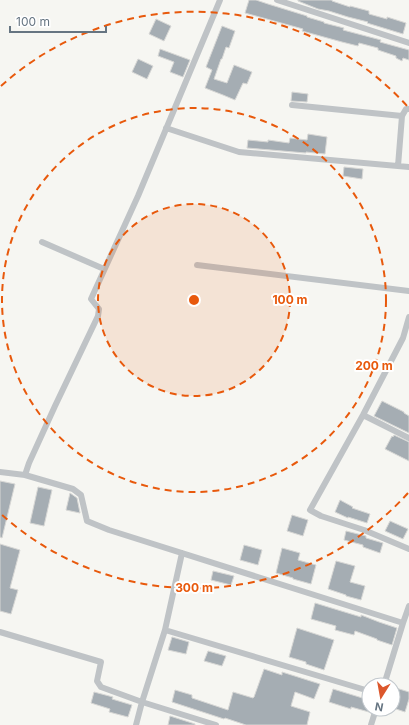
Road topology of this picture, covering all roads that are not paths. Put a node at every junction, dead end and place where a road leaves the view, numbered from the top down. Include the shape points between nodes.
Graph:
1 (220, 0) edge
2 (277, 0) edge
3 (409, 43) edge
4 (292, 105) dead end
5 (409, 109) edge
6 (402, 116) junction
7 (166, 128) junction
8 (398, 166) junction
9 (409, 167) edge
10 (42, 242) dead end
11 (197, 265) dead end
12 (104, 269) junction
13 (409, 291) edge
14 (409, 317) edge
15 (406, 340) edge
16 (362, 415) junction
17 (409, 438) edge
18 (0, 472) edge
19 (25, 475) junction
20 (409, 550) edge
21 (182, 553) junction
22 (409, 606) edge
23 (403, 623) junction
24 (165, 630) junction
25 (0, 632) edge
26 (386, 677) edge
27 (361, 689) edge
28 (142, 702) junction
29 (136, 725) edge
30 (216, 725) edge

1 - 7 street
2 - 3 street
4 - 6 street
5 - 6 street via 406,109
6 - 8 street
7 - 8 street via 239,152
7 - 12 street
8 - 9 street
10 - 12 street
11 - 13 street
12 - 19 street via 91,299 99,309 98,316
14 - 15 street
15 - 16 street
16 - 17 street
16 - 20 street via 310,510
18 - 19 street
19 - 21 street via 72,489 81,495 87,521
21 - 23 street
21 - 24 street
22 - 23 street
23 - 26 street
24 - 27 street
24 - 28 street
25 - 28 street via 101,662 97,681 101,687
28 - 29 street
28 - 30 street

